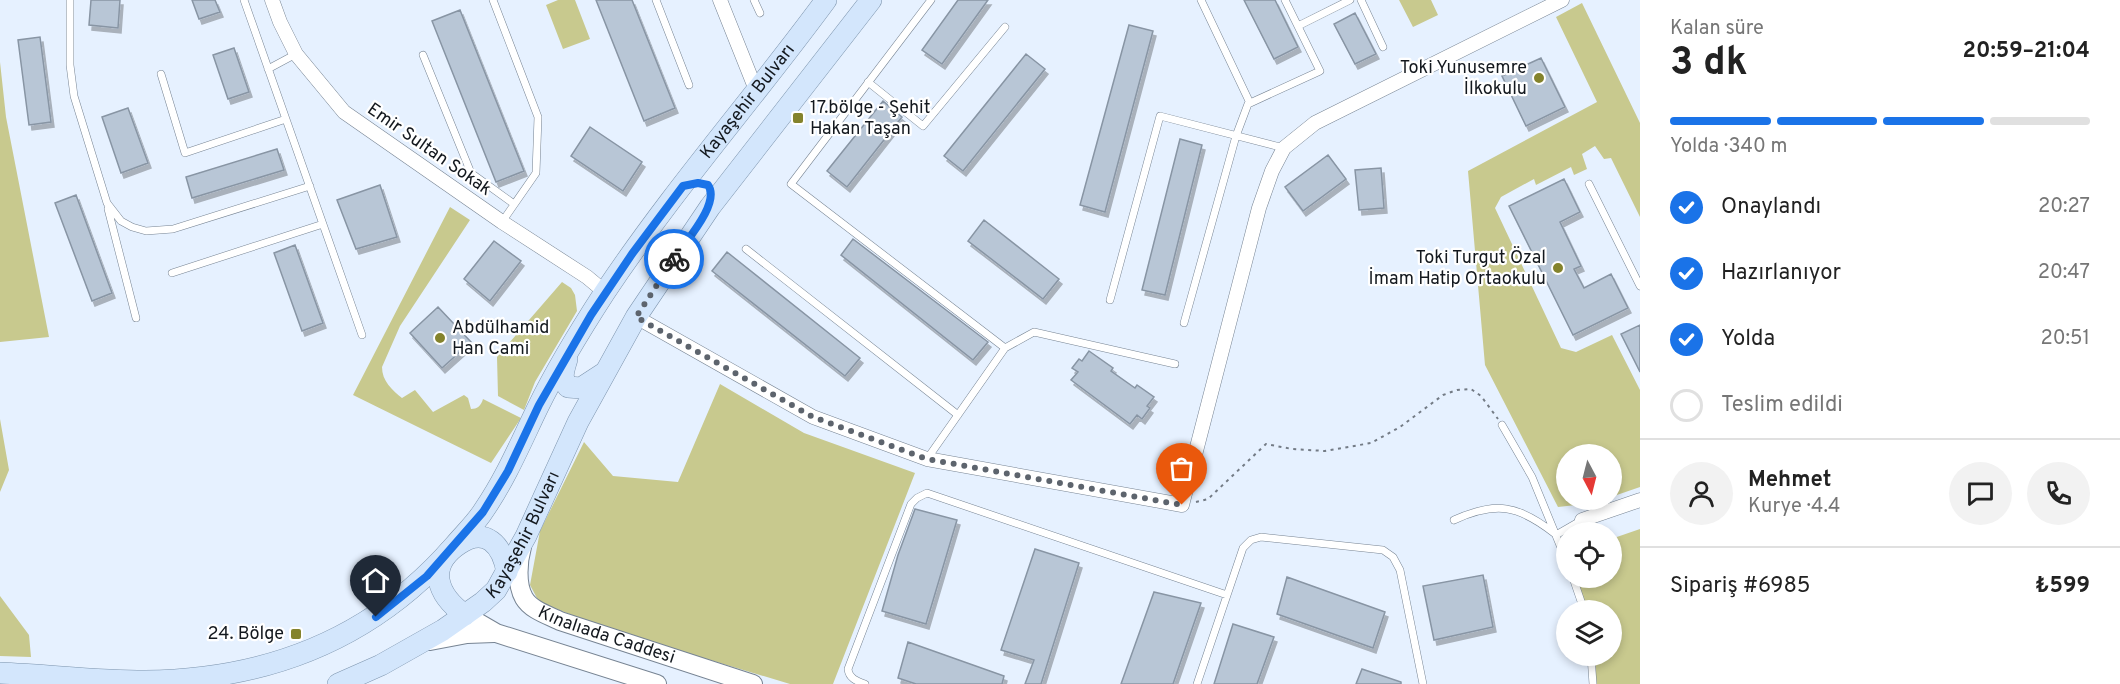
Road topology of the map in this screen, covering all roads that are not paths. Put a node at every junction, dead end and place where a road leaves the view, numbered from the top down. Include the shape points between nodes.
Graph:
1 (70, 0) edge
2 (244, 0) edge
3 (272, 0) edge
4 (493, 0) edge
5 (656, 0) edge
6 (720, 0) edge
7 (754, 0) edge
8 (826, 0) edge
9 (872, 0) edge
10 (931, 0) edge
11 (1201, 0) edge
12 (1285, 0) edge
13 (1350, 0) edge
14 (1360, 0) edge
15 (1563, 0) edge
16 (1545, 3) edge
17 (760, 13) dead end
18 (1298, 26) junction
19 (1005, 27) dead end
20 (1383, 47) dead end
21 (296, 54) junction
22 (423, 54) dead end
23 (268, 69) junction
24 (161, 74) dead end
25 (868, 82) junction
26 (689, 85) dead end
27 (756, 90) junction
28 (1250, 103) junction
29 (286, 119) junction
30 (1236, 136) junction
31 (1284, 148) junction
32 (1588, 184) dead end
33 (310, 186) junction
34 (683, 186) junction
35 (107, 203) junction
36 (514, 204) junction
37 (710, 207) junction
38 (502, 222) junction
39 (323, 224) junction
40 (746, 249) dead end
41 (172, 273) dead end
42 (1640, 286) edge
43 (605, 292) junction
44 (1110, 300) dead end
45 (636, 317) junction
46 (136, 318) dead end
47 (1184, 323) dead end
48 (362, 335) dead end
49 (1005, 348) junction
50 (570, 350) junction
51 (1175, 364) dead end
52 (607, 371) junction
53 (958, 415) junction
54 (1502, 424) road end
55 (927, 459) junction
56 (1640, 500) edge
57 (1454, 520) dead end
58 (1582, 520) joint
59 (1579, 522) edge
60 (1556, 535) joint
61 (526, 536) junction
62 (450, 551) junction
63 (507, 572) junction
64 (1227, 595) junction
65 (524, 598) junction
66 (465, 615) junction
67 (496, 633) junction
68 (415, 645) junction
69 (1592, 666) edge
70 (0, 673) edge
71 (246, 677) edge
72 (653, 683) edge
73 (338, 684) edge
74 (753, 684) edge
75 (865, 684) edge
76 (1197, 684) edge
77 (1423, 684) edge
78 (1593, 684) edge

1 - 35 lane via 71,81
2 - 23 lane
3 - 21 street, Emir Sultan Sokak
4 - 36 lane via 538,117 536,173
5 - 26 lane
6 - 27 street
7 - 17 lane
8 - 27 main road, Kayaşehir Bulvarı
9 - 37 main road, Kayaşehir Bulvarı
10 - 25 lane
11 - 28 lane
12 - 18 lane
13 - 18 lane
14 - 20 lane
15 - 16 street
16 - 31 street via 1316,123
18 - 28 lane via 1320,71
19 - 25 lane via 923,126
21 - 23 lane
21 - 38 street, Emir Sultan Sokak via 344,112
22 - 36 lane via 471,173
23 - 29 lane
24 - 29 lane via 185,153
25 - 49 lane via 790,184
27 - 34 main road, Kayaşehir Bulvarı
28 - 30 lane
29 - 33 lane
30 - 31 lane
30 - 44 lane via 1160,116
30 - 47 lane
31 - 55 street via 1272,171 1247,249 1182,505
32 - 42 lane
33 - 35 lane via 160,231 127,224 113,214
33 - 39 lane
34 - 37 main road via 708,185 712,194
34 - 43 main road, Kayaşehir Bulvarı
35 - 46 lane
36 - 38 lane
37 - 45 main road, Kayaşehir Bulvarı
38 - 43 street, Emir Sultan Sokak
39 - 41 lane
39 - 48 lane
40 - 53 lane
43 - 50 main road, Kayaşehir Bulvarı
45 - 52 main road, Kayaşehir Bulvarı
45 - 55 street via 813,417
49 - 51 lane via 1034,332
49 - 53 lane
50 - 52 main road via 563,375 568,387 581,388
50 - 62 main road, Kayaşehir Bulvarı via 502,481 483,512
52 - 61 main road, Kayaşehir Bulvarı via 578,422
53 - 55 lane
54 - 60 lane via 1532,477
56 - 58 street
57 - 60 lane via 1476,510 1501,508 1534,517
58 - 59 lane
61 - 63 main road, Kayaşehir Bulvarı
61 - 65 main road, Kınalıada Caddesi via 518,561
62 - 63 main road via 470,537 483,537 504,555
62 - 66 main road via 440,565 438,579 452,606
62 - 71 main road, Kayaşehir Bulvarı via 408,593 376,617
63 - 65 main road
63 - 66 main road, Kayaşehir Bulvarı via 496,590
64 - 75 lane via 927,493 911,504 848,669 853,679
64 - 76 lane
64 - 77 lane via 1243,548 1255,538 1383,550 1393,557 1400,570
65 - 74 main road, Kınalıada Caddesi via 538,611 560,621
66 - 67 main road, Kınalıada Caddesi
66 - 68 main road, Kayaşehir Bulvarı
67 - 68 main road via 447,637
67 - 72 main road, Kınalıada Caddesi
68 - 73 main road, Kayaşehir Bulvarı
69 - 78 lane
70 - 71 main road, Kayaşehir Bulvarı via 145,681

